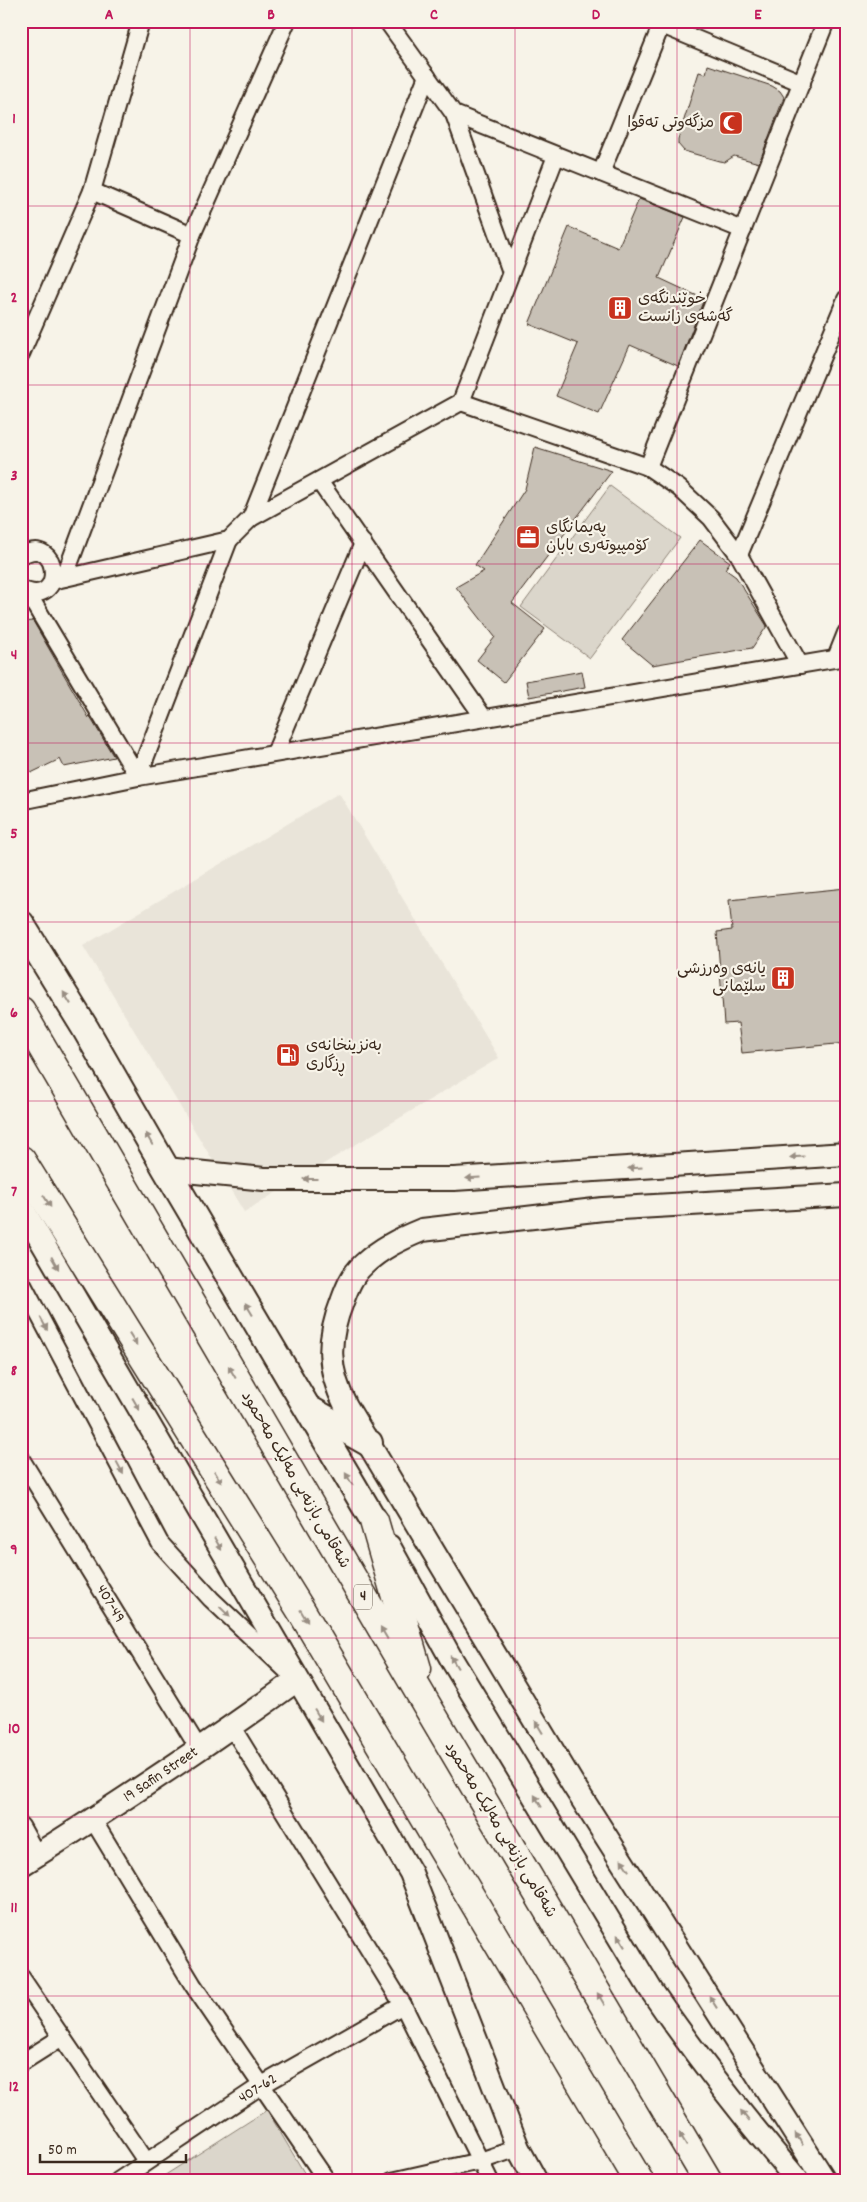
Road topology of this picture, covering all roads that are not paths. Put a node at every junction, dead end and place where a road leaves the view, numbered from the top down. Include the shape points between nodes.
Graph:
1 (141, 21) edge
2 (286, 21) edge
3 (387, 21) edge
4 (826, 21) edge
5 (663, 23) edge
6 (427, 76) junction
7 (802, 83) junction
8 (454, 114) junction
9 (556, 156) junction
10 (601, 173) junction
11 (92, 191) junction
12 (743, 230) junction
13 (192, 235) junction
14 (511, 272) junction
15 (846, 299) edge
16 (21, 354) edge
17 (461, 402) junction
18 (648, 467) junction
19 (319, 481) junction
20 (250, 518) junction
21 (229, 540) junction
22 (363, 543) junction
23 (22, 554) edge
24 (739, 555) junction
25 (58, 579) junction
26 (24, 590) edge
27 (846, 633) edge
28 (841, 658) edge
29 (800, 665) junction
30 (484, 718) junction
31 (276, 753) junction
32 (138, 777) junction
33 (21, 801) edge
34 (21, 924) edge
35 (21, 1011) edge
36 (846, 1154) edge
37 (21, 1160) edge
38 (166, 1168) junction
39 (846, 1194) edge
40 (21, 1206) edge
41 (21, 1281) edge
42 (307, 1408) junction
43 (369, 1443) junction
44 (21, 1459) edge
45 (374, 1521) junction
46 (297, 1680) junction
47 (429, 1709) junction
48 (232, 1727) junction
49 (199, 1749) junction
50 (93, 1820) junction
51 (21, 1826) edge
52 (29, 1860) edge
53 (21, 1977) edge
54 (403, 2005) junction
55 (62, 2037) junction
56 (21, 2063) edge
57 (262, 2085) junction
58 (518, 2148) junction
59 (480, 2160) junction
60 (146, 2161) junction
61 (118, 2181) edge
62 (327, 2181) edge
63 (392, 2181) edge
64 (490, 2181) edge
65 (536, 2181) edge
66 (639, 2181) edge
67 (708, 2181) edge
68 (798, 2181) edge
69 (825, 2181) edge

1 - 11 street
2 - 13 street
3 - 6 street
4 - 7 street
5 - 7 street
5 - 10 street
6 - 8 street
6 - 20 street
7 - 12 street
8 - 9 street
8 - 14 street
9 - 10 street
9 - 14 street
10 - 12 street
11 - 13 street
11 - 16 street
12 - 18 street
13 - 25 street
14 - 17 street
15 - 24 street
17 - 18 street
17 - 19 street
18 - 24 street via 695,501
19 - 20 street
19 - 22 street
20 - 21 street
21 - 25 street
21 - 32 street
22 - 30 street
22 - 31 street
23 - 25 street via 37,552 48,558
24 - 29 street
25 - 26 street via 41,592
26 - 32 street
27 - 28 street
28 - 29 street
29 - 30 street
30 - 31 street
31 - 32 street
32 - 33 street
38 -> 34 main road
47 -> 35 highway, شەقامی بازنەیی مەلیک مەحمود / 4
36 -> 38 street via 454,1179 264,1179
37 -> 66 highway via 302,1612
42 -> 38 main road
39 - 43 street via 603,1209 422,1230 395,1240 362,1266 351,1280 332,1336 331,1357 337,1388
40 -> 46 street
41 -> 46 street via 160,1542 211,1599
42 - 43 main road
45 -> 42 main road
69 -> 43 street via 572,1783
44 - 49 street, 407-49
45 - 47 highway
68 -> 45 street via 682,2036 651,1990 452,1660
46 - 48 street, 19 Safin Street
46 -> 58 street via 411,1873
67 -> 47 highway, شەقامی بازنەیی مەلیک مەحمود / 4
48 - 49 street, 19 Safin Street
48 - 54 street
49 - 50 street, 19 Safin Street
50 - 52 street, 19 Safin Street
50 - 57 street via 193,1985
51 - 52 street
53 - 55 street
54 - 57 street, 407-62
54 - 59 street
55 - 56 street
55 - 60 street
57 - 60 street, 407-62
57 - 62 street
58 - 59 street
58 - 65 street
59 - 63 street
59 - 64 street
60 - 61 street, 407-62

